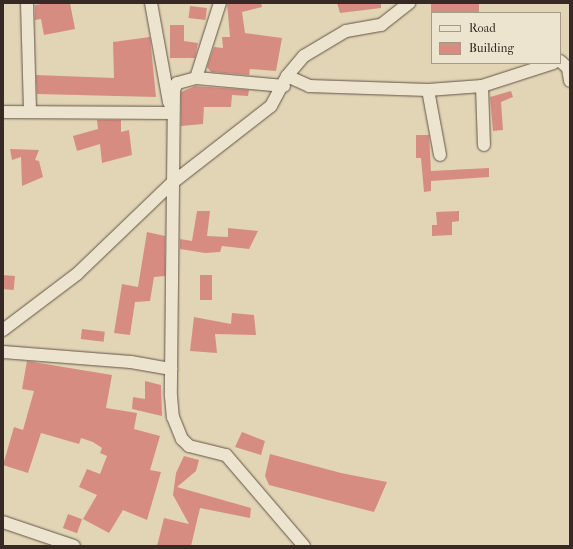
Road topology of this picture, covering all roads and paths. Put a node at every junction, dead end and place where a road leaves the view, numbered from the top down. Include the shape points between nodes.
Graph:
1 (27, 3) edge
2 (151, 3) edge
3 (220, 3) edge
4 (409, 3) edge
5 (561, 62) edge
6 (550, 64) edge
7 (196, 78) junction
8 (285, 81) junction
9 (570, 81) edge
10 (482, 86) junction
11 (428, 90) junction
12 (30, 111) junction
13 (3, 112) edge
14 (171, 112) junction
15 (484, 145) dead end
16 (440, 154) dead end
17 (172, 182) junction
18 (3, 330) edge
19 (3, 352) edge
20 (171, 369) junction
21 (3, 522) edge
22 (74, 546) edge
23 (304, 546) edge

1 - 12 street
2 - 14 street
3 - 7 street
4 - 8 street via 372,29 357,28 333,38 304,56
5 - 9 street via 568,68
6 - 10 street
7 - 8 street
7 - 14 street via 177,83
8 - 11 street via 308,86
8 - 17 street via 271,106
10 - 11 street
10 - 15 street
11 - 16 street
12 - 13 street
12 - 14 street
14 - 17 street
17 - 18 street via 77,274
17 - 20 street
19 - 20 street via 131,362
20 - 23 street via 173,417 182,439 189,446 226,455
21 - 22 street

